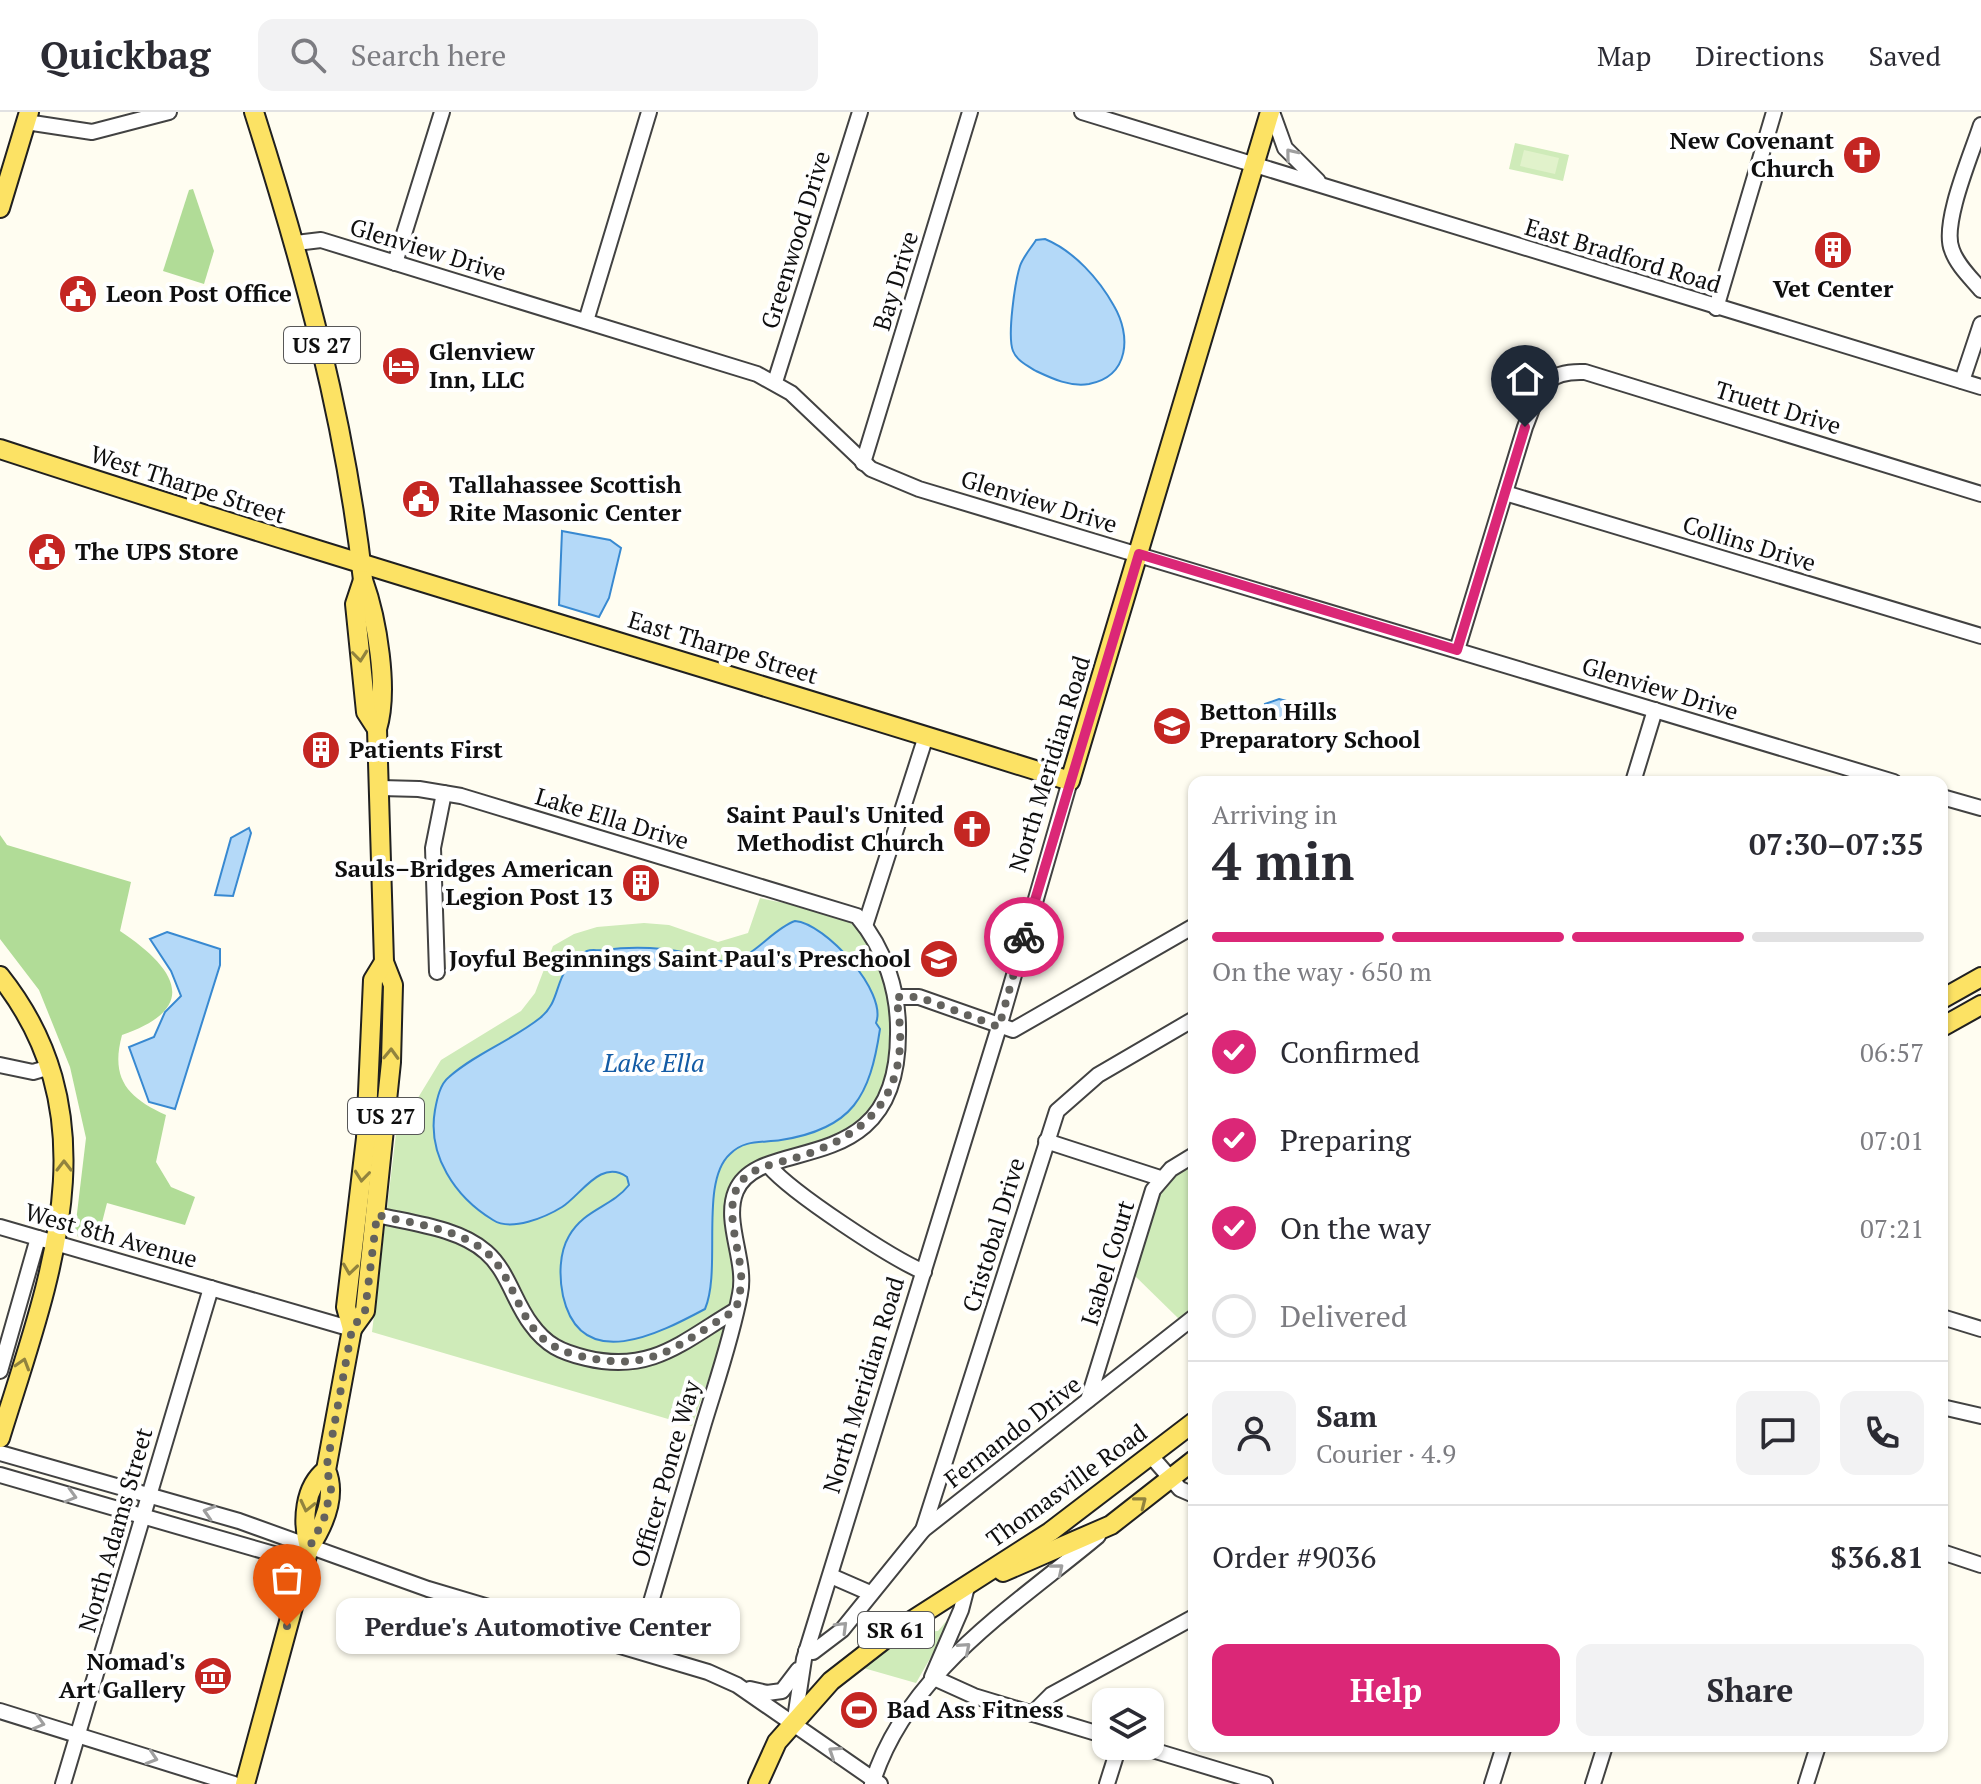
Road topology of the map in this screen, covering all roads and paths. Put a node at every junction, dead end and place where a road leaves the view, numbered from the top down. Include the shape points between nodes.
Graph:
1 (169, 112) edge
2 (254, 112) edge
3 (442, 112) edge
4 (649, 112) edge
5 (860, 112) edge
6 (970, 112) edge
7 (1082, 112) edge
8 (1271, 112) edge
9 (1774, 112) edge
10 (27, 117) edge
11 (1981, 125) edge
12 (1254, 163) junction
13 (1325, 187) junction
14 (0, 208) edge
15 (296, 243) junction
16 (395, 263) junction
17 (1981, 290) edge
18 (1716, 308) junction
19 (586, 321) junction
20 (1981, 324) edge
21 (1962, 381) junction
22 (775, 382) junction
23 (1981, 387) edge
24 (0, 449) edge
25 (863, 463) junction
26 (1505, 493) junction
27 (1981, 494) edge
28 (1139, 554) junction
29 (362, 573) junction
30 (1981, 636) edge
31 (1457, 650) junction
32 (1655, 710) junction
33 (926, 736) junction
34 (1635, 776) edge
35 (1874, 776) edge
36 (1070, 781) junction
37 (381, 788) junction
38 (444, 793) junction
39 (1948, 799) edge
40 (1981, 808) edge
41 (865, 926) junction
42 (1188, 929) edge
43 (384, 962) junction
44 (437, 972) dead end
45 (0, 976) edge
46 (1981, 977) edge
47 (1948, 996) edge
48 (896, 997) junction
49 (1981, 1005) edge
50 (1188, 1023) edge
51 (1948, 1024) edge
52 (999, 1027) junction
53 (0, 1065) edge
54 (50, 1067) junction
55 (1046, 1141) junction
56 (1188, 1159) edge
57 (769, 1166) junction
58 (1160, 1178) junction
59 (358, 1210) junction
60 (377, 1215) junction
61 (0, 1227) edge
62 (38, 1238) junction
63 (57, 1243) junction
64 (924, 1272) junction
65 (211, 1288) junction
66 (736, 1310) junction
67 (1948, 1319) edge
68 (1188, 1322) edge
69 (352, 1329) junction
70 (1981, 1329) edge
71 (0, 1371) edge
72 (1088, 1401) junction
73 (1948, 1408) edge
74 (1981, 1416) edge
75 (1188, 1427) edge
76 (0, 1438) edge
77 (0, 1453) edge
78 (1151, 1456) junction
79 (1188, 1465) edge
80 (0, 1475) edge
81 (1171, 1479) junction
82 (1188, 1491) edge
83 (149, 1494) junction
84 (143, 1516) junction
85 (239, 1521) junction
86 (1111, 1525) junction
87 (923, 1530) junction
88 (234, 1541) junction
89 (1948, 1554) edge
90 (307, 1555) junction
91 (1981, 1565) edge
92 (831, 1576) junction
93 (967, 1587) junction
94 (870, 1593) junction
95 (1188, 1620) edge
96 (637, 1650) junction
97 (805, 1655) junction
98 (932, 1677) junction
99 (831, 1681) junction
100 (737, 1685) junction
101 (0, 1711) edge
102 (1032, 1714) junction
103 (794, 1725) junction
104 (1092, 1732) edge
105 (78, 1734) junction
106 (1502, 1752) edge
107 (1603, 1752) edge
108 (1816, 1752) edge
109 (1164, 1754) edge
110 (1115, 1760) edge
111 (875, 1782) edge
112 (63, 1784) edge
113 (234, 1784) edge
114 (245, 1784) edge
115 (760, 1784) edge
116 (1107, 1784) edge
117 (1265, 1784) edge
118 (1492, 1784) edge
119 (1593, 1784) edge
120 (1806, 1784) edge

1 - 10 street via 92,132
2 - 15 main road, US 27
3 - 16 street
4 - 19 street
5 - 22 street, Greenwood Drive
6 - 25 street, Bay Drive
7 - 12 street, East Bradford Road
8 - 12 main road, North Meridian Road
13 -> 8 street via 1285,148
9 - 18 street
10 - 14 main road
11 - 17 street via 1952,217 1950,244 1955,259
12 - 13 street, East Bradford Road
12 - 28 main road, North Meridian Road
13 - 18 street, East Bradford Road
15 - 16 street, Glenview Drive via 321,240
15 - 29 main road, US 27 via 341,430
16 - 19 street, Glenview Drive
18 - 21 street, East Bradford Road
19 - 22 street, Glenview Drive
20 - 21 street
21 - 23 street, East Bradford Road
22 - 25 street, Glenview Drive via 813,410
24 - 29 main road, West Tharpe Street
25 - 28 street, Glenview Drive via 919,489
26 - 27 street, Truett Drive via 1546,381 1561,372 1585,372
26 - 30 street, Collins Drive
26 - 31 street
28 - 31 street, Glenview Drive
28 - 36 main road, North Meridian Road
29 - 33 main road, East Tharpe Street
29 - 37 main road, US 27 via 355,604 366,712 377,729
31 - 32 street, Glenview Drive
32 - 34 street
32 - 35 street, Glenview Drive
33 - 36 main road, East Tharpe Street
33 - 41 street
36 - 52 street, North Meridian Road
37 - 38 street, Lake Ella Drive
37 - 43 main road, US 27
38 - 41 street, Lake Ella Drive via 837,909 857,916
38 - 44 street via 433,848
39 - 40 street
41 - 48 street via 881,950
42 - 52 street via 1013,1030
43 -> 59 main road, US 27 via 373,980
60 -> 43 main road, US 27 via 393,1001
45 - 54 main road via 34,1029
46 - 47 main road
48 - 52 street via 919,997
48 - 57 street via 897,1065 882,1104 845,1140
49 - 51 main road
50 - 55 street, Cristobal Drive via 1079,1088 1057,1111
52 - 64 street, North Meridian Road
53 - 54 street via 33,1072
63 -> 54 main road via 65,1142
55 - 58 street
55 - 87 street, Cristobal Drive
56 - 58 street, Isabel Court
57 - 64 street via 794,1188
57 - 66 street via 747,1176 733,1202 742,1278
58 - 72 street, Isabel Court
59 - 60 main road
59 -> 69 main road, US 27 via 346,1307
60 - 66 street via 461,1237 484,1250 501,1269 540,1337 566,1353 619,1364 645,1361
60 - 69 main road, US 27 via 365,1311
61 - 62 street, West 8th Avenue
62 - 63 street, West 8th Avenue
62 - 71 street
63 - 65 street, West 8th Avenue
76 -> 63 main road
64 - 92 street, North Meridian Road
65 - 69 street, West 8th Avenue
65 - 83 street, North Adams Street
66 - 96 street, Officer Ponce Way
67 - 70 street
68 - 72 street, Fernando Drive
69 - 90 main road, US 27 via 326,1470 332,1485 322,1529
72 - 87 street, Fernando Drive
73 - 74 street
75 - 78 main road, Thomasville Road / SR 61
77 - 83 street
78 - 81 street
78 - 93 main road, Thomasville Road / SR 61
79 - 81 main road, Thomasville Road / SR 61
80 -> 84 street
81 - 82 street
86 -> 81 main road, Thomasville Road / SR 61
83 - 84 street, North Adams Street
85 -> 83 street
84 - 88 street
84 - 105 street, North Adams Street
85 - 88 street
85 - 90 street
86 - 93 main road, Thomasville Road / SR 61
98 -> 86 street
87 - 94 street, Fernando Drive
88 - 90 street
89 - 91 street
90 - 96 street
90 - 114 main road, US 27
92 - 94 street
92 - 97 street, North Meridian Road
93 - 98 street
93 - 99 main road, Thomasville Road / SR 61 via 894,1632
97 -> 94 street, Fernando Drive via 842,1630
95 - 102 street via 1051,1695
96 - 100 street
97 - 99 street via 811,1676
97 - 100 street, North Meridian Road via 782,1691
97 - 103 street, North Meridian Road
98 - 102 street
98 - 111 street via 888,1743
99 - 103 main road, Thomasville Road / SR 61
100 - 103 street
101 -> 105 street
102 - 104 street
111 -> 103 street
103 - 115 main road, Thomasville Road / SR 61
105 - 112 street, North Adams Street
105 -> 113 street
106 - 118 street
107 - 119 street
108 - 120 street
109 - 117 street
110 - 116 street

